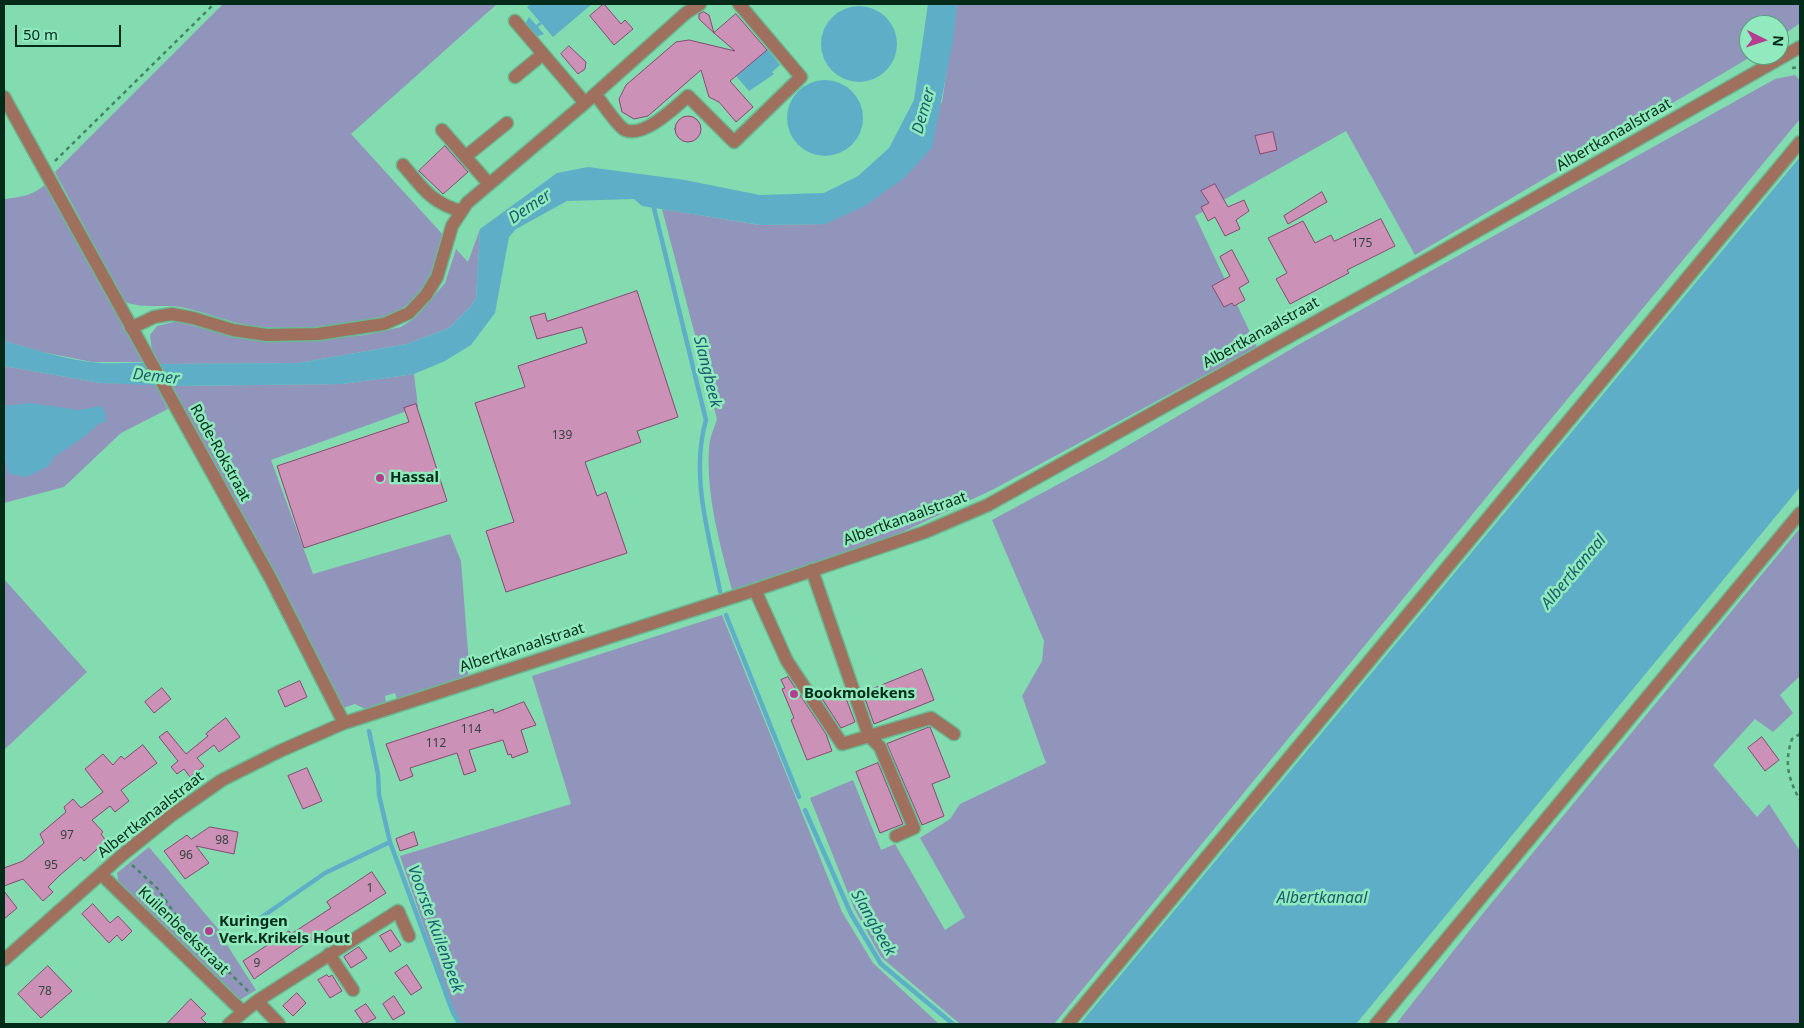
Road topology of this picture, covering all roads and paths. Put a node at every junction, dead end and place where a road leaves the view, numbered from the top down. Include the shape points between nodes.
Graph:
1 (214, 4) edge
2 (700, 4) edge
3 (739, 4) edge
4 (682, 8) edge
5 (515, 21) dead end
6 (1800, 46) edge
7 (543, 54) junction
8 (515, 77) dead end
9 (595, 94) junction
10 (4, 97) edge
11 (585, 103) junction
12 (506, 123) dead end
13 (442, 130) dead end
14 (1800, 142) edge
15 (465, 157) junction
16 (403, 165) dead end
17 (45, 171) junction
18 (489, 184) junction
19 (461, 211) junction
20 (131, 328) junction
21 (1800, 513) edge
22 (812, 570) junction
23 (755, 590) junction
24 (344, 723) junction
25 (954, 734) dead end
26 (1800, 734) edge
27 (869, 736) junction
28 (1800, 800) edge
29 (896, 836) dead end
30 (121, 856) junction
31 (100, 874) junction
32 (409, 936) dead end
33 (329, 954) junction
34 (4, 960) edge
35 (353, 990) dead end
36 (257, 1000) junction
37 (242, 1011) junction
38 (229, 1024) edge
39 (278, 1024) edge
40 (1068, 1024) edge
41 (1376, 1024) edge

1 - 17 path
2 - 4 street
3 - 9 street via 801,77 734,142 688,96 650,127 635,132 624,129
4 - 9 street
5 - 7 street
6 - 22 street, Albertkanaalstraat via 988,505 924,532
7 - 8 street
7 - 11 street
9 - 11 street
10 - 17 street, Rode-Rokstraat
11 - 18 street
12 - 15 street
13 - 15 street
14 - 40 street
15 - 18 street
16 - 19 street via 429,196 443,206
17 - 20 street, Rode-Rokstraat
18 - 19 street
19 - 20 street via 452,226 437,277 426,295 409,313 384,324 318,334 267,335 172,314 154,317
20 - 24 street, Rode-Rokstraat via 270,579
21 - 41 street
22 - 23 street, Albertkanaalstraat
22 - 27 street
23 - 24 street, Albertkanaalstraat
23 - 27 street via 787,661 842,744
24 - 30 street, Albertkanaalstraat via 222,780
25 - 27 street via 931,718
26 - 28 path via 1792,739 1787,753 1790,782
27 - 29 street via 880,747 914,828
30 - 31 street, Albertkanaalstraat
30 - 36 path via 150,880 187,931
31 - 34 street, Albertkanaalstraat
31 - 37 street, Kuilenbeekstraat
32 - 33 street via 398,911
33 - 35 street
33 - 36 street
36 - 37 street
36 - 39 street
37 - 38 street

